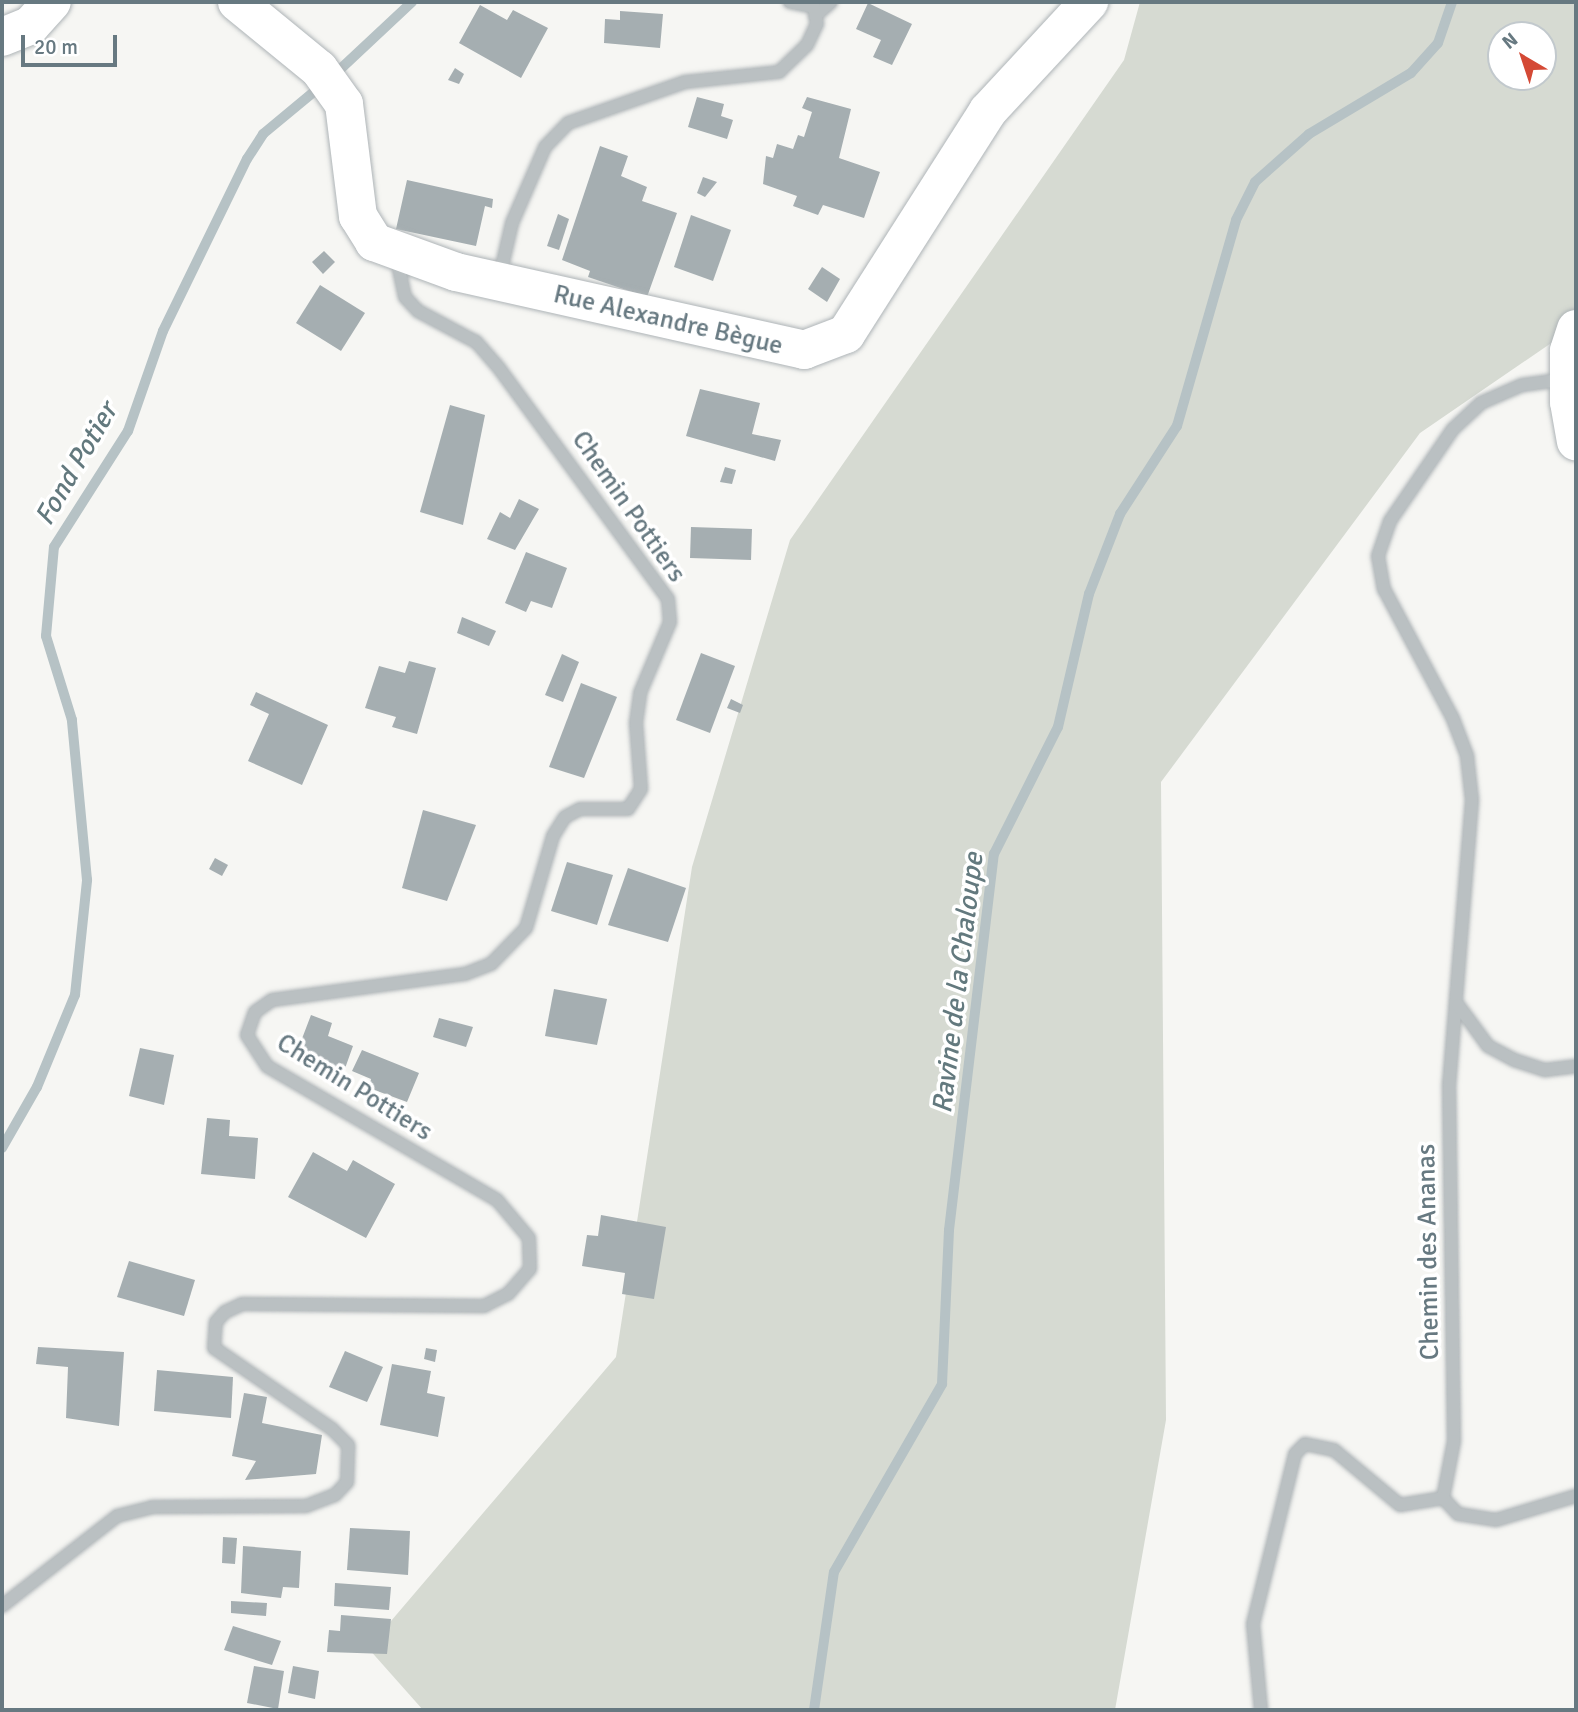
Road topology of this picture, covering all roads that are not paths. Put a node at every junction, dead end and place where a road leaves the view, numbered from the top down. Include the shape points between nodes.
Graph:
1 (52, 2) edge
2 (237, 2) edge
3 (790, 2) edge
4 (831, 2) edge
5 (1089, 2) edge
6 (815, 16) junction
7 (2, 37) edge
8 (396, 255) junction
9 (499, 282) junction
10 (1576, 329) edge
11 (1570, 378) junction
12 (1576, 441) edge
13 (1458, 1004) junction
14 (1576, 1066) edge
15 (1576, 1496) edge
16 (1443, 1498) junction
17 (2, 1606) edge
18 (1261, 1710) edge

1 - 7 main road via 30,25
2 - 8 main road, Rue Alexandre Bègue via 319,68 344,104 358,216 374,242
3 - 6 street via 814,7
4 - 6 street
5 - 9 main road, Rue Alexandre Bègue via 988,111 878,290 846,334 826,344 789,349
6 - 9 street via 807,45 779,72 685,82 568,123 545,147 512,223
8 - 9 main road, Rue Alexandre Bègue
8 - 17 street, Chemin Pottiers via 405,297 418,312 476,342 499,368 668,599 670,622 640,694 636,723 641,789 628,809 580,809 565,817 553,836 526,928 491,964 465,974 272,1000 255,1012 247,1035 267,1066 497,1200 529,1238 530,1269 508,1294 484,1306 242,1304 225,1312 216,1322 214,1348 332,1429 348,1445 347,1482 335,1495 306,1506 152,1507 117,1516
10 - 11 main road
11 - 12 main road
11 - 13 street, Chemin des Ananas via 1522,385 1491,399 1453,429 1390,521 1378,556 1384,589 1467,755 1472,800
13 - 14 street via 1488,1046 1514,1060 1545,1070
13 - 16 street, Chemin des Ananas via 1449,1084 1454,1441
15 - 16 street via 1496,1520 1458,1514
16 - 18 street via 1400,1504 1334,1450 1305,1444 1295,1454 1253,1624

